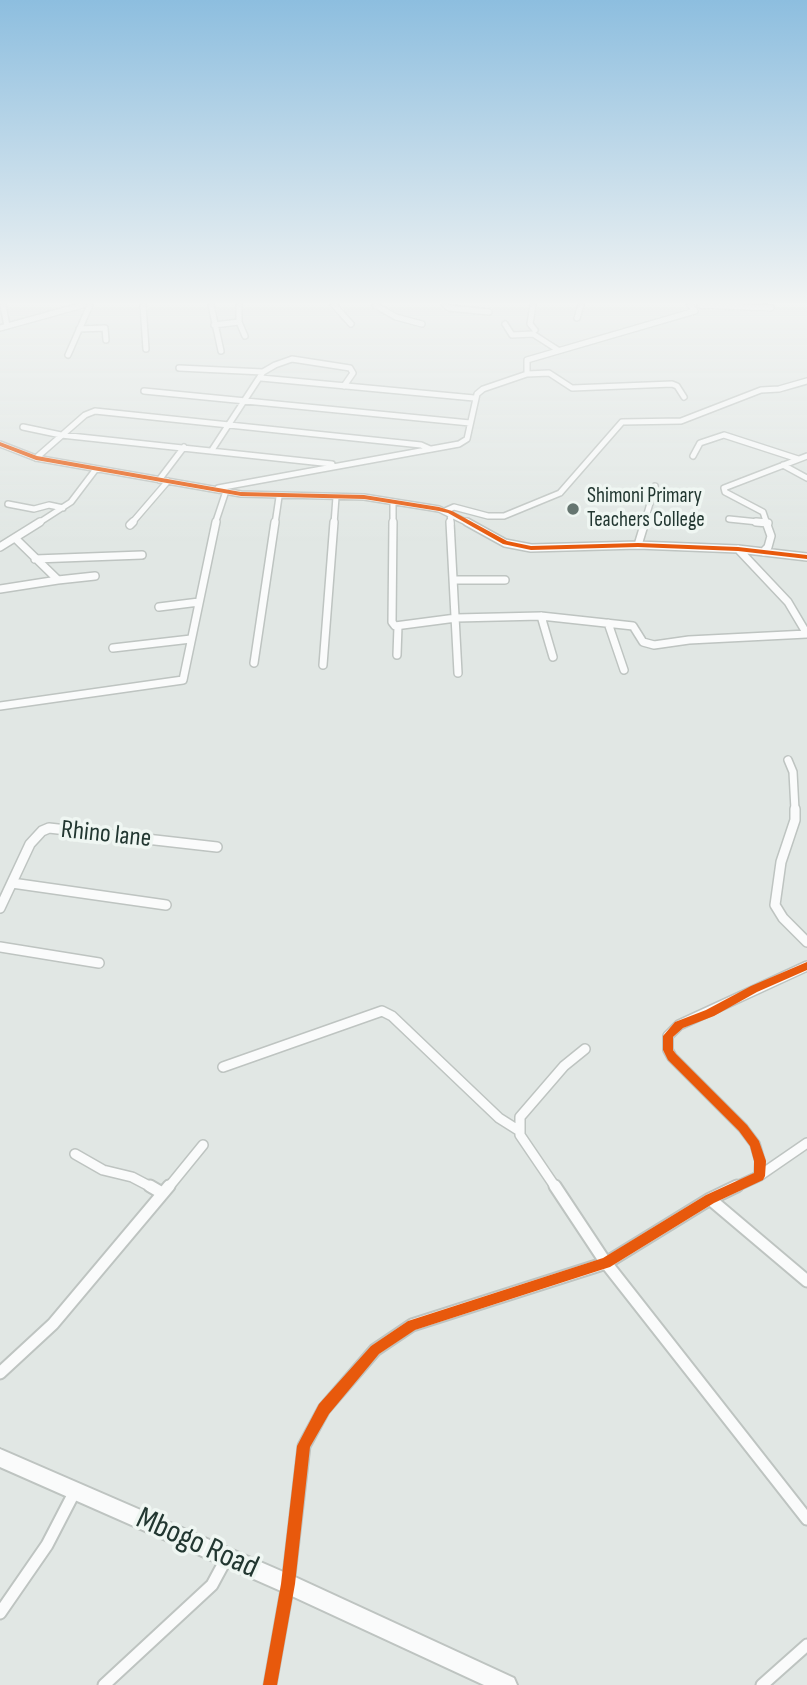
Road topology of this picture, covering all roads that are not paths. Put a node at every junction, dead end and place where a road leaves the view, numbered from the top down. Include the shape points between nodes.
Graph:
1 (256, 384) edge
2 (326, 384) edge
3 (499, 384) edge
4 (566, 384) edge
5 (799, 384) edge
6 (344, 386) joint
7 (144, 391) dead end
8 (684, 397) dead end
9 (474, 398) junction
10 (245, 400) junction
11 (470, 423) junction
12 (229, 425) junction
13 (23, 427) dead end
14 (61, 435) junction
15 (0, 444) edge
16 (184, 447) junction
17 (431, 449) junction
18 (212, 450) junction
19 (693, 456) dead end
20 (807, 456) edge
21 (36, 458) junction
22 (798, 459) junction
23 (335, 465) junction
24 (783, 465) junction
25 (96, 469) junction
26 (807, 478) edge
27 (159, 480) junction
28 (168, 481) junction
29 (655, 486) dead end
30 (213, 489) junction
31 (226, 491) junction
32 (279, 497) junction
33 (336, 497) junction
34 (393, 502) junction
35 (8, 504) dead end
36 (63, 508) junction
37 (448, 511) junction
38 (729, 519) dead end
39 (768, 523) junction
40 (130, 525) dead end
41 (15, 538) junction
42 (638, 545) junction
43 (0, 547) edge
44 (738, 549) junction
45 (763, 552) junction
46 (142, 555) dead end
47 (807, 557) edge
48 (35, 559) junction
49 (96, 576) dead end
50 (58, 580) junction
51 (453, 580) junction
52 (505, 580) dead end
53 (0, 589) edge
54 (200, 602) junction
55 (159, 607) dead end
56 (541, 617) junction
57 (456, 618) junction
58 (608, 623) junction
59 (398, 626) junction
60 (807, 634) edge
61 (191, 639) junction
62 (113, 649) dead end
63 (397, 655) dead end
64 (553, 657) dead end
65 (254, 663) dead end
66 (323, 665) dead end
67 (624, 670) dead end
68 (458, 673) dead end
69 (0, 706) edge
70 (788, 760) dead end
71 (217, 847) dead end
72 (12, 883) junction
73 (166, 905) dead end
74 (0, 908) edge
75 (807, 942) edge
76 (0, 947) edge
77 (99, 962) dead end
78 (807, 966) edge
79 (585, 1049) dead end
80 (223, 1068) dead end
81 (518, 1130) junction
82 (807, 1143) edge
83 (203, 1145) dead end
84 (75, 1154) dead end
85 (759, 1176) junction
86 (162, 1193) junction
87 (710, 1199) junction
88 (606, 1263) junction
89 (807, 1281) edge
90 (0, 1373) edge
91 (0, 1458) edge
92 (75, 1491) junction
93 (807, 1519) edge
94 (226, 1559) junction
95 (288, 1584) junction
96 (0, 1613) edge
97 (807, 1645) edge
98 (104, 1685) edge
99 (270, 1685) edge
100 (507, 1685) edge
101 (762, 1685) edge

1 - 10 street
2 - 6 street
3 - 9 street
4 - 8 street via 572,388 672,384
5 - 37 street via 761,390 677,422 622,422 560,494 504,516 454,507
6 - 9 street
7 - 10 street
9 - 11 street
10 - 11 street
10 - 12 street
11 - 17 street via 464,442
12 - 14 street via 95,411
12 - 17 street via 421,444
12 - 18 street
13 - 14 street
14 - 16 street
14 - 21 street
15 - 21 street
16 - 18 street
16 - 27 street
17 - 23 street
18 - 23 street
19 - 22 street via 700,443 724,435
20 - 22 street
21 - 25 street
22 - 24 street
23 - 30 street
24 - 26 street
24 - 39 street via 723,489 762,510
25 - 27 street
25 - 36 street
27 - 28 street
28 - 30 street
28 - 40 street
29 - 42 street
30 - 31 street
31 - 32 street
31 - 54 street via 211,535
32 - 33 street
32 - 65 street
33 - 34 street
33 - 66 street
34 - 37 street
34 - 59 street via 392,622
35 - 36 street
36 - 41 street
37 - 42 street via 500,541 520,547
37 - 51 street
38 - 39 street
39 - 45 street via 770,542
41 - 43 street
41 - 48 street
42 - 44 street
44 - 45 street
44 - 60 street via 788,602
45 - 47 street
46 - 48 street
48 - 50 street
49 - 50 street
50 - 53 street
51 - 52 street
51 - 57 street
54 - 55 street
54 - 61 street
56 - 57 street
56 - 58 street
56 - 64 street
57 - 59 street
57 - 68 street
58 - 60 street via 634,626 643,642 654,645
58 - 67 street
59 - 63 street
61 - 62 street
61 - 69 street via 179,682
70 - 75 street via 793,772 795,820 781,862 775,905
71 - 72 street, Rhino lane via 49,828 30,844
72 - 73 street
72 - 74 street, Rhino lane
76 - 77 street
78 - 85 street via 679,1025 668,1036 672,1057 755,1144
79 - 81 street via 520,1117
80 - 81 street via 382,1011
81 - 88 street
82 - 85 street
83 - 86 street
84 - 86 street
85 - 87 street
86 - 90 street via 53,1324
87 - 88 street
87 - 89 street
88 - 93 street
88 - 95 street via 438,1315 395,1334 376,1350 309,1433
91 - 92 main road, Mbogo Road
92 - 94 main road, Mbogo Road
92 - 96 street via 47,1545
94 - 95 main road, Mbogo Road
94 - 98 street via 212,1586
95 - 99 street
95 - 100 main road, Mbogo Road
97 - 101 street

